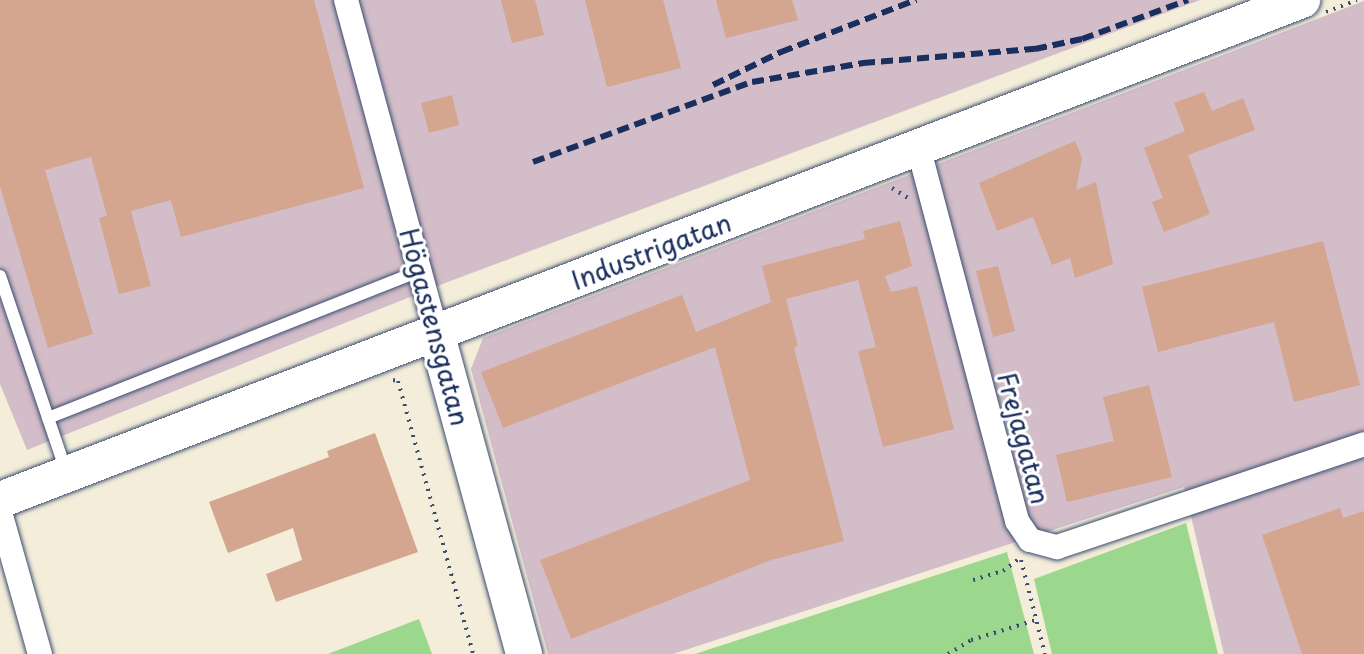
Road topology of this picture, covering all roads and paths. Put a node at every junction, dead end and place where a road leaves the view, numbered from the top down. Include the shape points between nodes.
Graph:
1 (346, 0) edge
2 (1357, 0) edge
3 (1308, 8) edge
4 (918, 146) junction
5 (881, 187) dead end
6 (931, 192) junction
7 (419, 271) junction
8 (0, 276) edge
9 (436, 332) junction
10 (388, 379) dead end
11 (48, 418) junction
12 (1364, 444) edge
13 (67, 474) junction
14 (0, 500) edge
15 (0, 512) edge
16 (1025, 549) junction
17 (973, 580) dead end
18 (1036, 620) junction
19 (40, 654) edge
20 (473, 654) edge
21 (524, 654) edge
22 (948, 654) edge
23 (1045, 654) edge

1 - 7 street, Högastensgatan
2 - 3 path
3 - 4 street, Industrigatan
4 - 6 street, Frejagatan
4 - 9 street, Industrigatan
5 - 6 path via 906,198
6 - 16 street, Frejagatan
7 - 9 street, Högastensgatan
7 - 11 lane
8 - 11 lane
9 - 13 street, Industrigatan
9 - 21 street, Högastensgatan
10 - 20 path via 398,381
11 - 13 lane
12 - 16 street, Frejagatan via 1057,547
13 - 14 street, Industrigatan
15 - 19 street
16 - 17 path via 1003,571
16 - 18 path
18 - 22 path via 971,640
18 - 23 path

